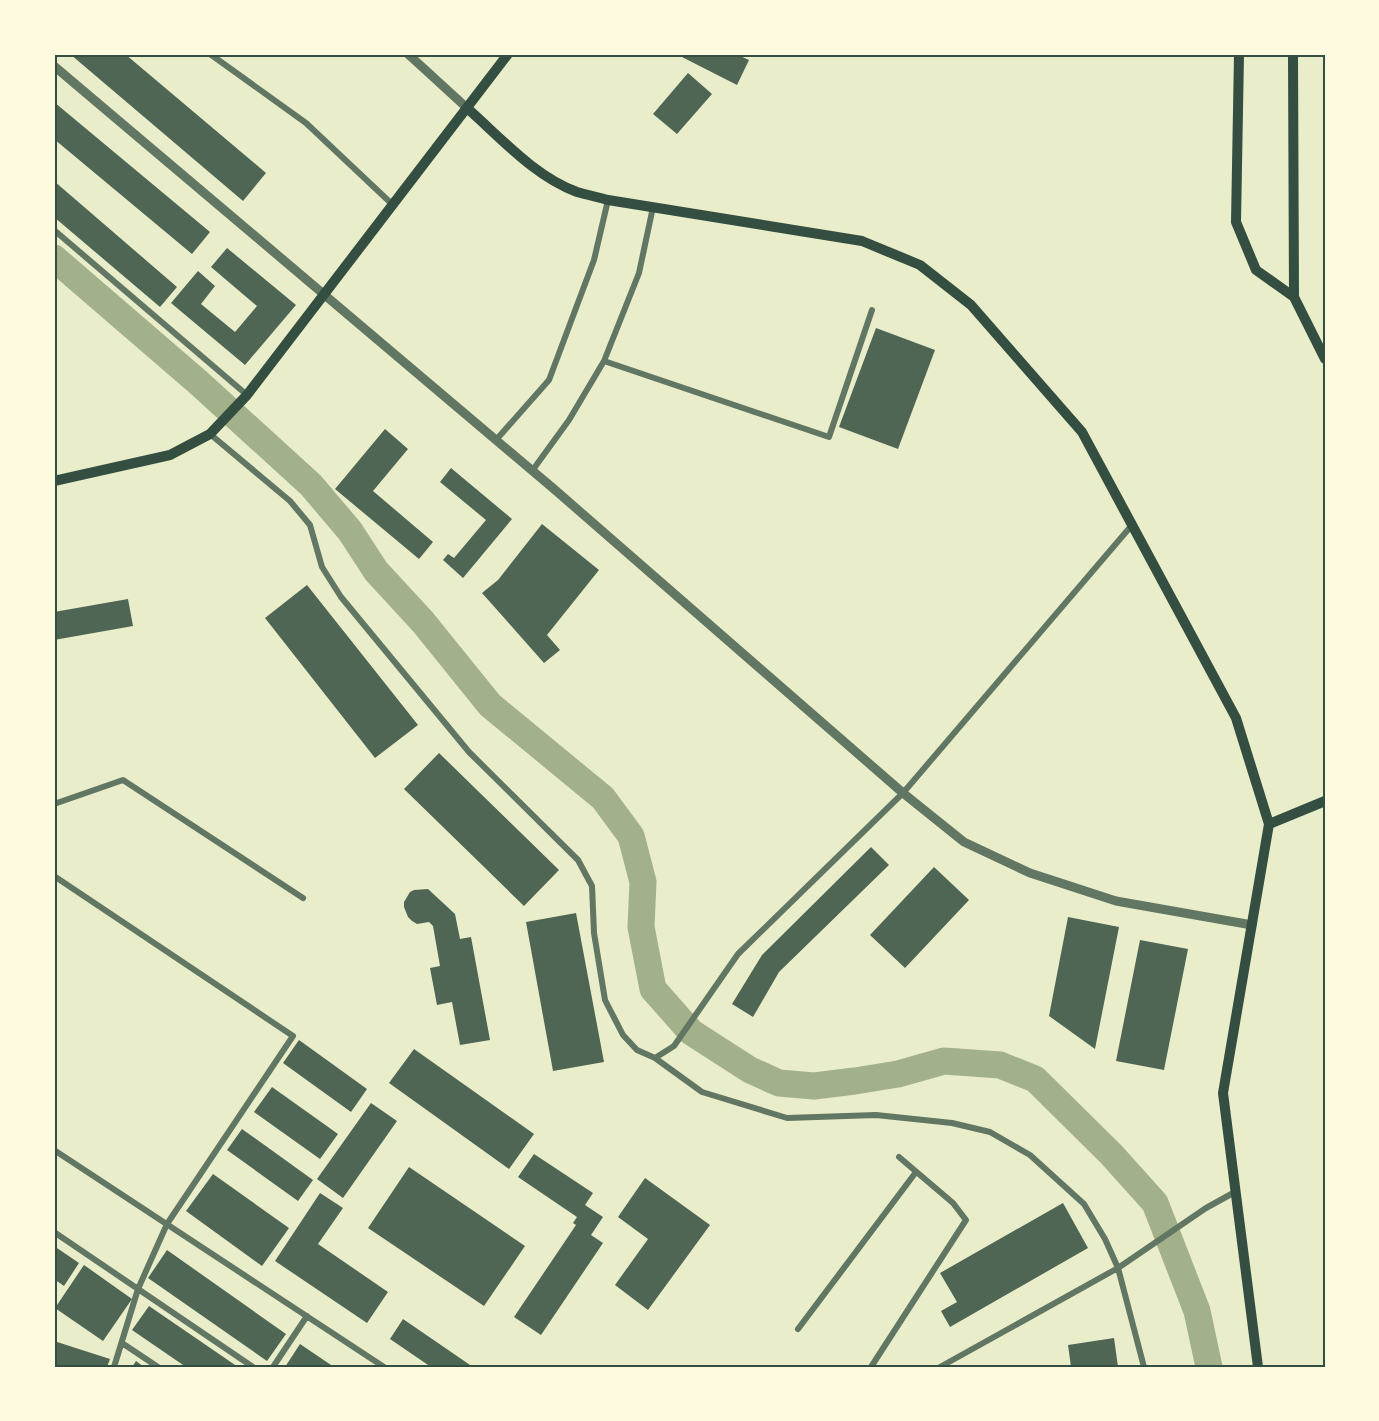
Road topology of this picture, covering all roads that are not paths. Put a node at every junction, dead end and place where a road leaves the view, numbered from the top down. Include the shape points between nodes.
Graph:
1 (210, 54) edge
2 (408, 54) edge
3 (508, 54) edge
4 (1239, 54) edge
5 (1293, 54) edge
6 (54, 66) edge
7 (467, 108) junction
8 (609, 200) junction
9 (393, 206) junction
10 (653, 207) junction
11 (54, 230) edge
12 (323, 296) junction
13 (1294, 297) junction
14 (872, 310) dead end
15 (1325, 359) edge
16 (604, 362) junction
17 (245, 398) junction
18 (210, 434) junction
19 (496, 440) junction
20 (532, 471) junction
21 (54, 481) edge
22 (1132, 525) junction
23 (903, 792) junction
24 (1325, 801) edge
25 (54, 804) edge
26 (1269, 824) junction
27 (54, 876) edge
28 (303, 898) dead end
29 (1252, 925) junction
30 (655, 1058) junction
31 (54, 1150) edge
32 (898, 1157) dead end
33 (916, 1172) junction
34 (1235, 1192) junction
35 (167, 1224) junction
36 (54, 1232) edge
37 (1118, 1268) junction
38 (138, 1289) junction
39 (307, 1316) junction
40 (798, 1329) dead end
41 (122, 1342) junction
42 (114, 1367) edge
43 (158, 1367) edge
44 (253, 1367) edge
45 (273, 1367) edge
46 (384, 1367) edge
47 (871, 1367) edge
48 (940, 1367) edge
49 (1144, 1367) edge
50 (1258, 1367) edge

1 - 9 street via 306,123
2 - 7 street
3 - 7 main road
4 - 13 main road via 1236,222 1256,270
5 - 13 main road
6 - 12 street
7 - 8 main road via 534,168 577,192
7 - 9 main road
8 - 10 main road
8 - 19 street via 594,260 549,380
9 - 12 main road
10 - 16 street via 639,273
10 - 22 main road via 862,241 920,265 971,305 1082,432
11 - 17 street
12 - 17 main road
12 - 19 street
13 - 15 main road
14 - 16 street via 829,437
16 - 20 street
17 - 18 main road
18 - 21 main road via 170,455
18 - 30 street via 290,501 310,525 322,567 341,597 469,752 578,860 592,886 594,933 605,1000 623,1035 637,1050
19 - 20 street
20 - 23 street
22 - 23 street
22 - 26 main road via 1236,718
23 - 29 street via 964,842 1030,873 1116,901
23 - 30 street via 738,954 674,1046
24 - 26 main road
25 - 28 street via 123,780
26 - 29 main road
27 - 35 street via 294,1036
29 - 34 main road via 1223,1093
30 - 37 street via 702,1092 787,1118 876,1115 952,1123 990,1132 1030,1155 1084,1204
31 - 35 street
32 - 33 street
33 - 40 street
33 - 47 street via 953,1203 966,1220
34 - 37 street
34 - 50 main road
35 - 38 street
35 - 39 street
36 - 38 street
37 - 48 street
37 - 49 street
38 - 41 street
38 - 44 street
39 - 45 street
39 - 46 street
41 - 42 street
41 - 43 street

